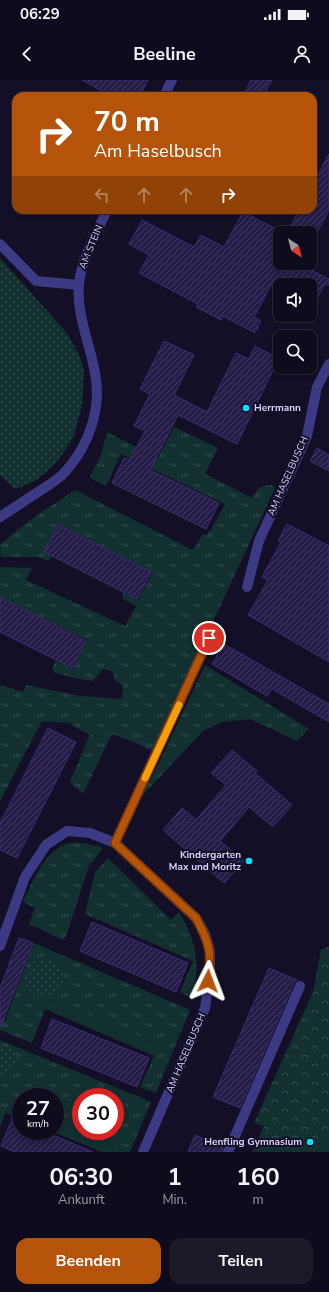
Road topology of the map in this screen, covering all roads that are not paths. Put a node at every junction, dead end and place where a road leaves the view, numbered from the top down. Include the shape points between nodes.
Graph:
1 (172, 80) edge
2 (166, 92) edge
3 (105, 214) edge
4 (0, 244) edge
5 (79, 285) junction
6 (329, 364) edge
7 (0, 517) edge
8 (247, 587) dead end
9 (209, 638) dead end
10 (115, 843) junction
11 (0, 946) edge
12 (300, 986) dead end
13 (144, 1152) edge
14 (228, 1152) edge

1 - 2 street
3 - 5 street, AM STEIN via 87,253
4 - 5 street via 36,281
5 - 7 street, AM STEIN via 80,309 95,374 96,405 92,426 83,446 65,473
6 - 8 street, AM HASELBUSCH via 317,387 307,436 259,540
9 - 10 street
10 - 11 street, AM HASELBUSCH via 90,834 67,831 46,845 25,877
10 - 13 street, AM HASELBUSCH via 196,918 205,934 210,951 205,1008
12 - 14 street

